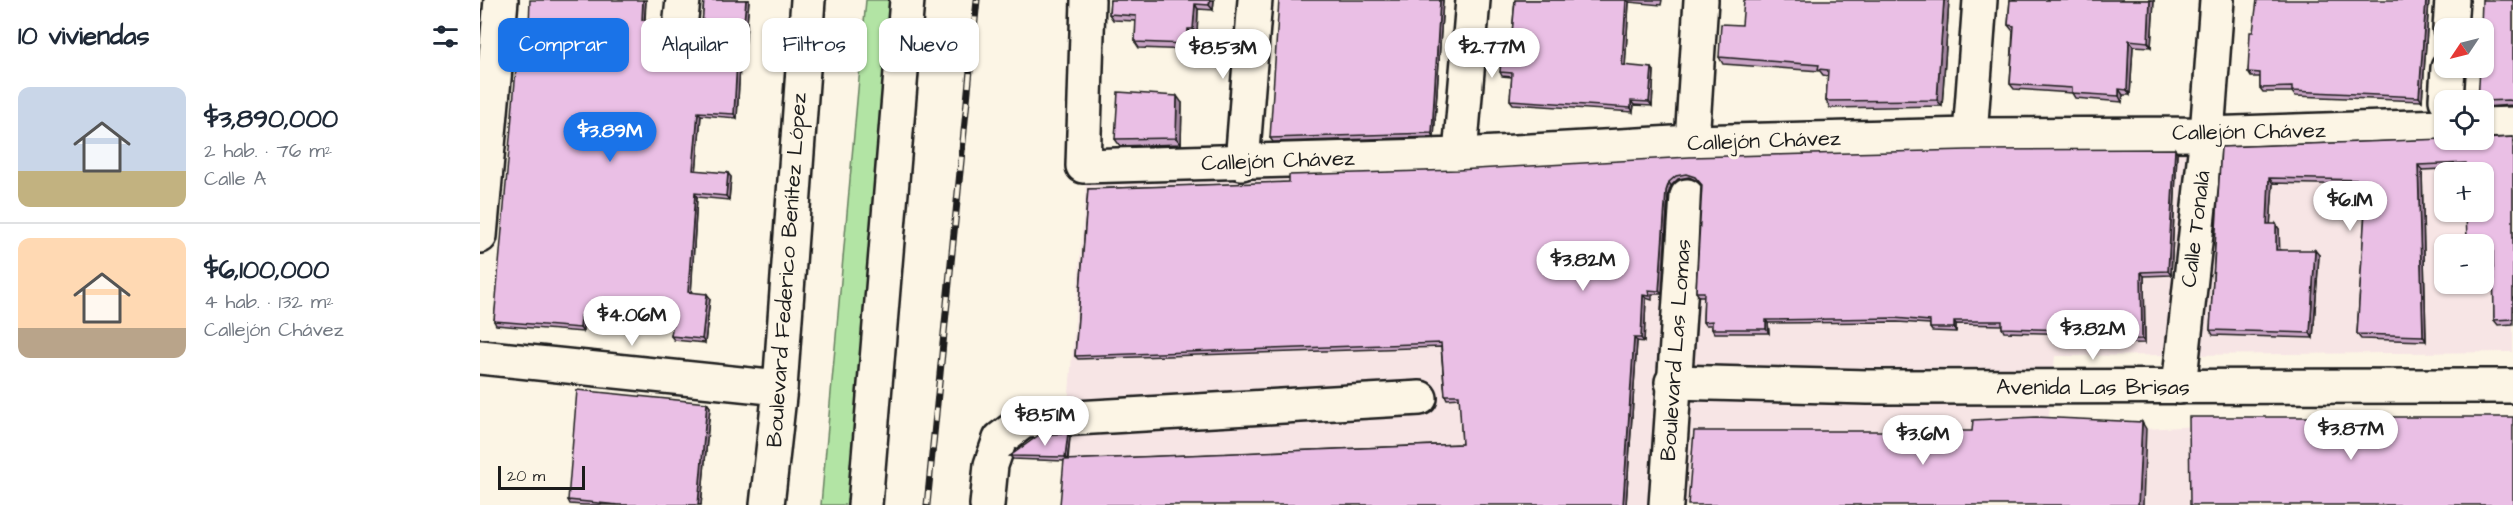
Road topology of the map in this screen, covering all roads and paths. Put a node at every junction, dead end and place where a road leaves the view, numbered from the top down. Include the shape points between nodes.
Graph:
1 (501, 0) edge
2 (808, 0) edge
3 (907, 0) edge
4 (1088, 0) edge
5 (1255, 0) edge
6 (1473, 0) edge
7 (1701, 0) edge
8 (1980, 0) edge
9 (2217, 0) edge
10 (2452, 0) edge
11 (2451, 18) edge
12 (2434, 117) edge
13 (2513, 124) edge
14 (2494, 125) edge
15 (2207, 134) junction
16 (1970, 135) junction
17 (1692, 142) junction
18 (1460, 155) junction
19 (1242, 163) junction
20 (1687, 196) dead end
21 (480, 236) edge
22 (480, 357) edge
23 (1672, 382) junction
24 (2513, 386) edge
25 (2179, 387) junction
26 (780, 388) junction
27 (1420, 398) dead end
28 (767, 505) edge
29 (865, 505) edge
30 (987, 505) edge
31 (1666, 505) edge

1 - 21 street
2 - 26 street, Boulevard Federico Benítez López
3 - 29 street
4 - 19 street, Callejón Chávez via 1083,166
5 - 19 street
6 - 18 street
7 - 17 street
8 - 16 street
9 - 15 street, Calle Tonalá
10 - 11 street
12 - 15 street, Callejón Chávez
13 - 14 street
15 - 16 street, Callejón Chávez
15 - 25 street, Calle Tonalá
16 - 17 street, Callejón Chávez
17 - 18 street, Callejón Chávez
18 - 19 street, Callejón Chávez
20 - 23 street, Boulevard Las Lomas
22 - 26 street
23 - 25 street, Avenida Las Brisas via 1868,387
23 - 31 street, Boulevard Las Lomas
24 - 25 street, Avenida Las Brisas
26 - 28 street, Boulevard Federico Benítez López
27 - 30 street via 1024,421 1000,439 991,465

